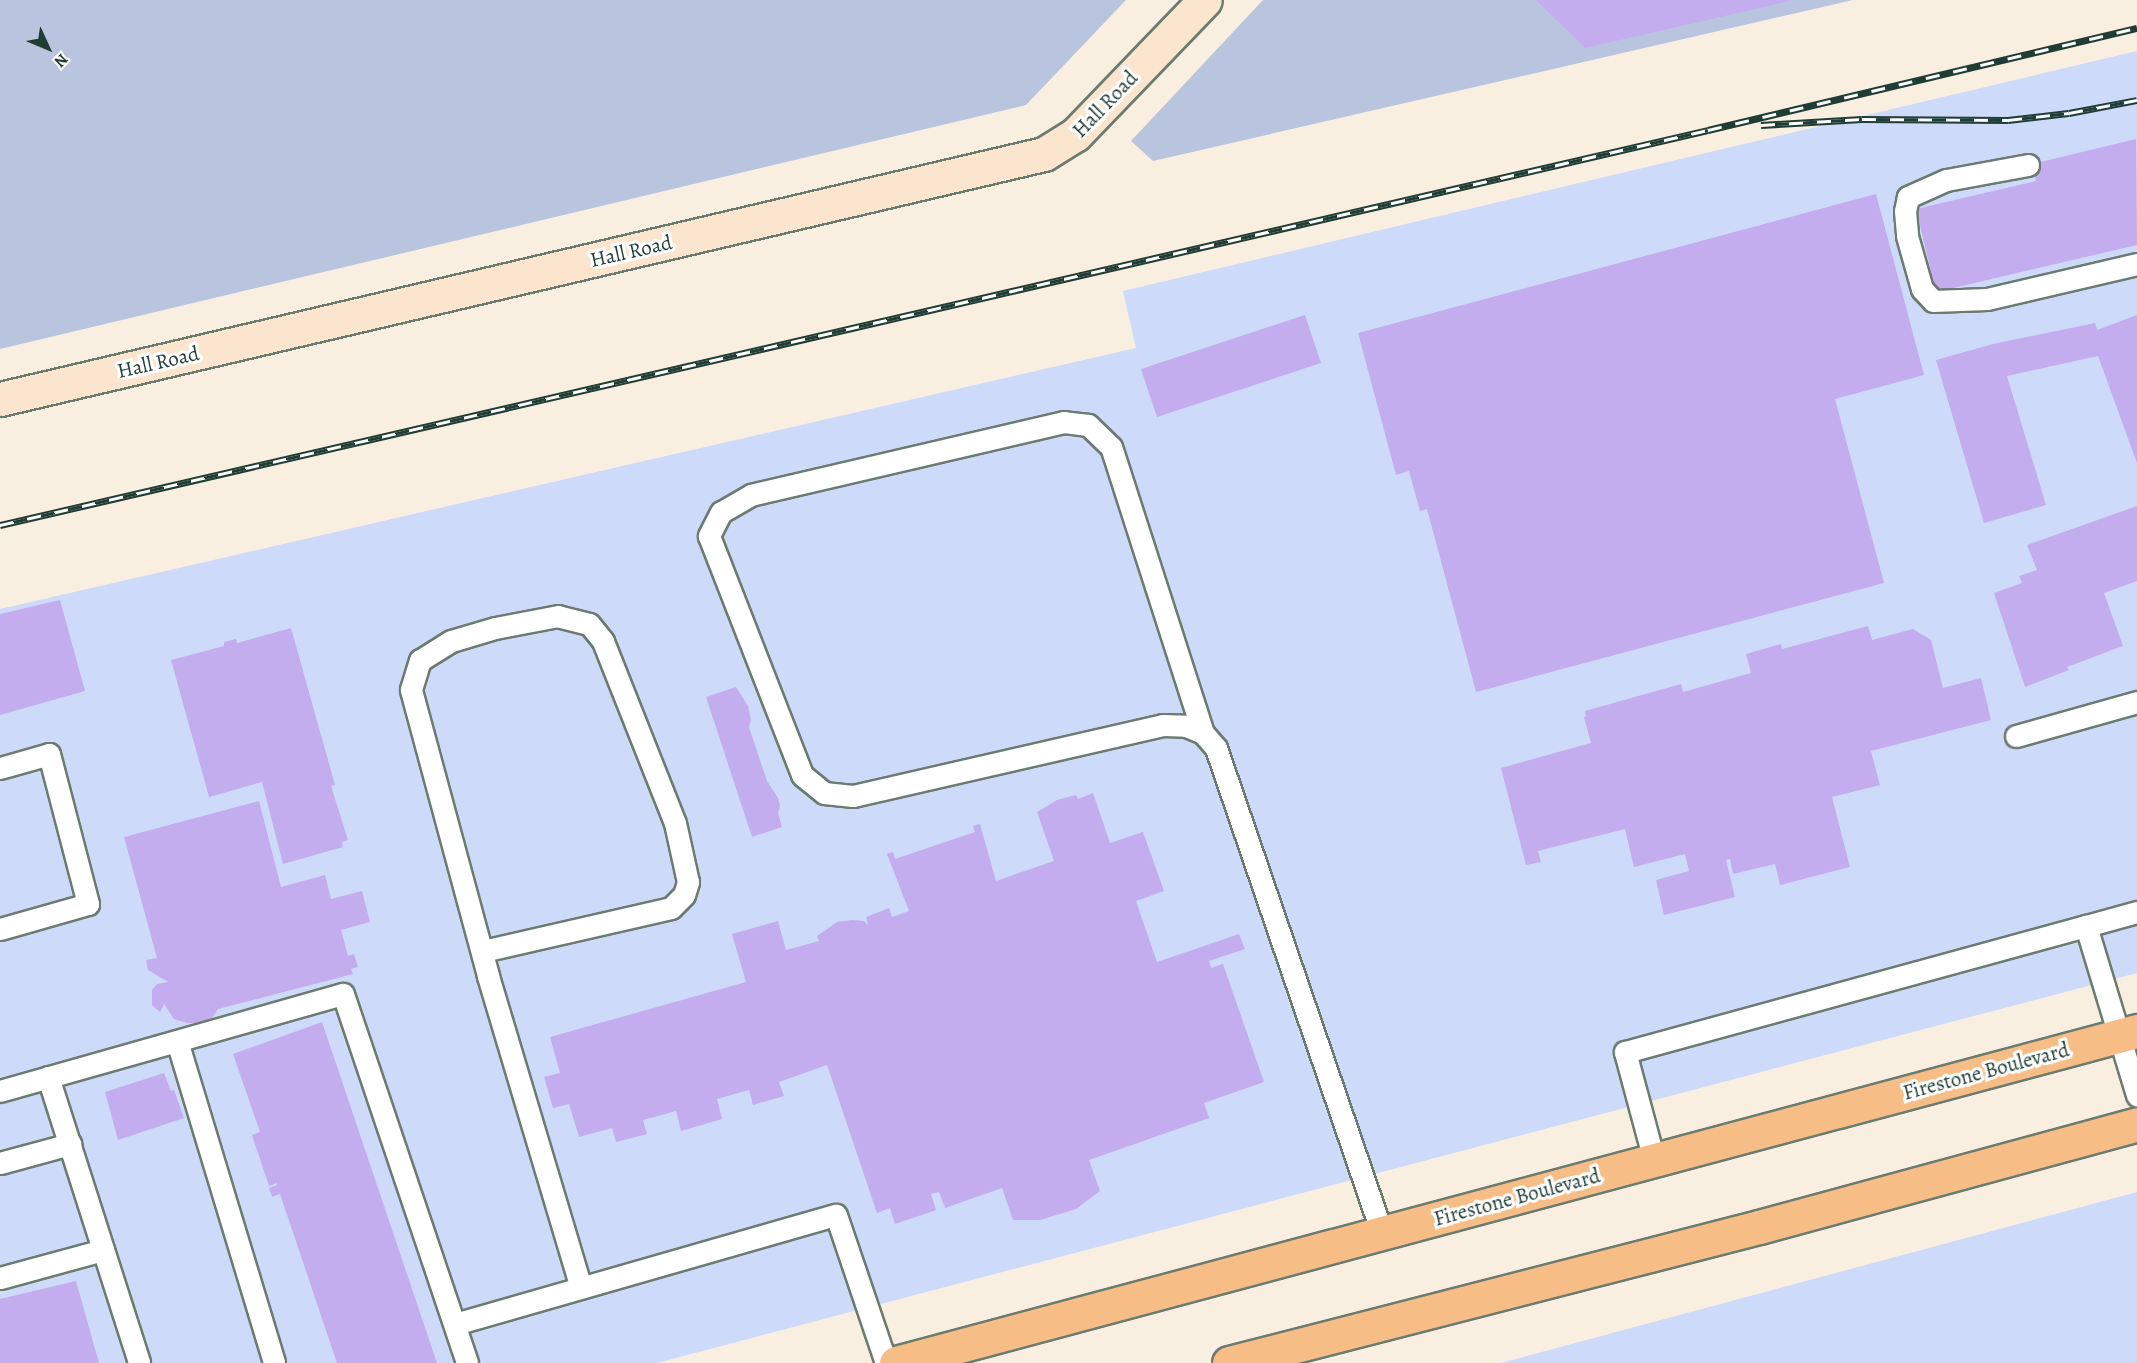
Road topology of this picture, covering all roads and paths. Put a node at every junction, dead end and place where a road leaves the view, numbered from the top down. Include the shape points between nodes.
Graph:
1 (1204, 0) edge
2 (2028, 165) dead end
3 (2134, 265) edge
4 (0, 399) edge
5 (2137, 702) edge
6 (1203, 733) junction
7 (2016, 736) dead end
8 (0, 768) edge
9 (2137, 912) edge
10 (2086, 926) junction
11 (0, 930) edge
12 (483, 951) junction
13 (2132, 1038) edge
14 (177, 1041) junction
15 (48, 1077) junction
16 (0, 1091) edge
17 (2137, 1095) edge
18 (2137, 1124) edge
19 (70, 1144) junction
20 (1654, 1160) junction
21 (0, 1164) edge
22 (1382, 1233) junction
23 (103, 1250) junction
24 (0, 1278) edge
25 (580, 1287) junction
26 (455, 1324) junction
27 (139, 1363) edge
28 (274, 1363) edge
29 (467, 1363) edge
30 (886, 1363) edge
31 (896, 1363) edge
32 (1228, 1363) edge

1 - 4 street, Hall Road via 1075,135 1044,154
2 - 3 lane via 1946,180 1908,197 1907,236 1922,289 1933,301 1987,299
5 - 7 lane
6 - 6 lane via 1186,726 1163,725 853,796 824,793 802,775 709,536 722,512 751,495 1064,422 1088,425 1111,447
6 - 22 lane via 1216,747
8 - 11 lane via 50,754 88,904
9 - 10 lane
10 - 13 lane
10 - 20 lane via 1625,1052
12 - 12 lane via 671,908 684,895 688,882 675,823 603,641 589,624 558,616 495,628 451,641 420,660 411,690
12 - 25 lane
13 - 17 lane
13 - 20 main road, Firestone Boulevard
14 - 15 lane
14 - 26 lane via 343,994
14 - 28 lane
15 - 16 lane
15 - 19 lane
18 - 32 main road via 1759,1227
19 - 21 lane
19 - 23 lane
20 - 22 main road, Firestone Boulevard
22 - 31 main road, Firestone Boulevard
23 - 24 lane
23 - 27 lane
25 - 26 lane
25 - 30 lane via 836,1215
26 - 29 lane

